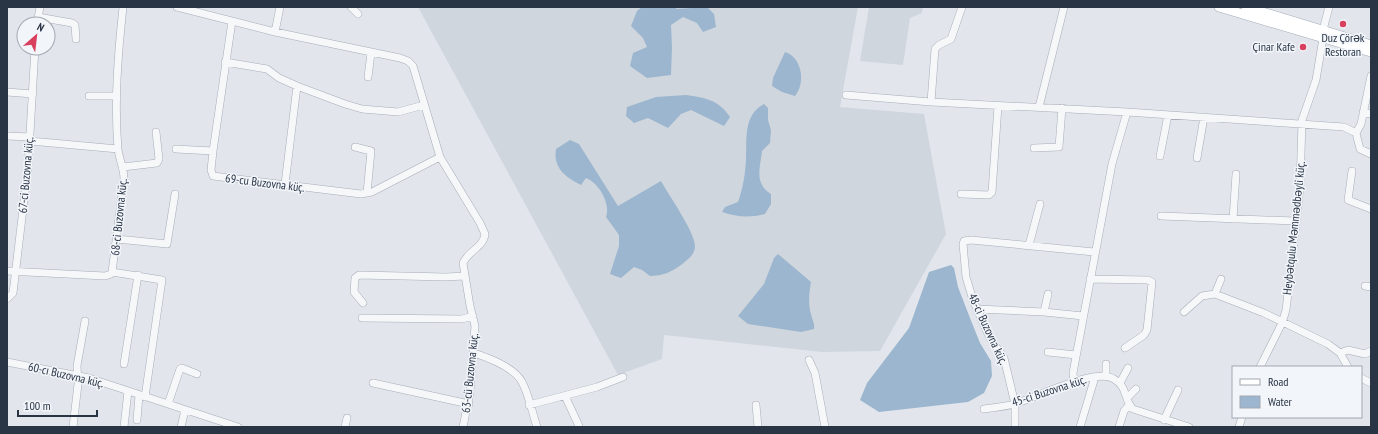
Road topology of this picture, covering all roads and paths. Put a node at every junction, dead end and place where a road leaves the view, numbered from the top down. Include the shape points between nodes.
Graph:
1 (123, 7) edge
2 (177, 7) edge
3 (280, 7) edge
4 (351, 7) edge
5 (962, 7) edge
6 (1064, 7) edge
7 (1219, 7) edge
8 (1246, 7) edge
9 (1329, 7) edge
10 (358, 14) dead end
11 (232, 21) junction
12 (56, 22) edge
13 (275, 32) junction
14 (1323, 34) junction
15 (76, 39) dead end
16 (1371, 45) edge
17 (1371, 52) edge
18 (370, 53) junction
19 (35, 56) edge
20 (225, 62) junction
21 (1371, 76) edge
22 (368, 77) dead end
23 (297, 86) junction
24 (7, 92) edge
25 (33, 94) junction
26 (846, 95) dead end
27 (89, 96) dead end
28 (117, 96) junction
29 (931, 102) junction
30 (424, 105) junction
31 (998, 106) junction
32 (1038, 107) junction
33 (1062, 108) junction
34 (1127, 112) junction
35 (1363, 112) junction
36 (1371, 114) edge
37 (1168, 115) junction
38 (1204, 117) junction
39 (1302, 124) junction
40 (156, 132) dead end
41 (1356, 133) junction
42 (7, 136) edge
43 (30, 139) junction
44 (355, 147) dead end
45 (1034, 148) dead end
46 (118, 149) junction
47 (176, 149) dead end
48 (213, 151) junction
49 (1371, 154) edge
50 (1160, 156) dead end
51 (440, 157) junction
52 (1197, 158) dead end
53 (123, 167) junction
54 (1352, 171) dead end
55 (1236, 174) dead end
56 (285, 184) junction
57 (367, 193) junction
58 (175, 194) dead end
59 (961, 194) dead end
60 (1040, 204) dead end
61 (1371, 209) edge
62 (1161, 216) dead end
63 (1233, 219) junction
64 (1295, 221) junction
65 (117, 239) junction
66 (1029, 245) junction
67 (1094, 252) junction
68 (7, 271) edge
69 (16, 272) junction
70 (112, 272) junction
71 (138, 276) junction
72 (464, 276) junction
73 (1222, 278) dead end
74 (1090, 279) junction
75 (1048, 294) dead end
76 (1215, 294) junction
77 (7, 299) edge
78 (363, 303) dead end
79 (977, 309) junction
80 (1044, 312) junction
81 (1184, 312) dead end
82 (473, 316) junction
83 (1083, 316) junction
84 (362, 318) dead end
85 (85, 321) dead end
86 (1282, 323) junction
87 (1125, 348) dead end
88 (1371, 351) edge
89 (1048, 352) dead end
90 (474, 353) junction
91 (1340, 353) junction
92 (1076, 355) junction
93 (809, 360) dead end
94 (7, 362) edge
95 (124, 364) dead end
96 (1106, 364) dead end
97 (1260, 366) edge
98 (1347, 366) edge
99 (1128, 368) dead end
100 (197, 374) dead end
101 (77, 376) junction
102 (1106, 376) junction
103 (623, 377) dead end
104 (1095, 377) junction
105 (1362, 378) edge
106 (1074, 382) junction
107 (373, 383) dead end
108 (1120, 383) junction
109 (1371, 383) edge
110 (1136, 388) dead end
111 (1178, 390) dead end
112 (128, 391) junction
113 (142, 396) junction
114 (565, 396) junction
115 (1128, 397) junction
116 (168, 404) junction
117 (469, 404) junction
118 (1015, 404) junction
119 (529, 405) junction
120 (756, 405) dead end
121 (1129, 406) junction
122 (984, 409) dead end
123 (185, 410) junction
124 (347, 418) dead end
125 (137, 420) dead end
126 (1164, 420) junction
127 (579, 426) edge
128 (73, 427) edge
129 (124, 427) edge
130 (181, 427) edge
131 (238, 427) edge
132 (345, 427) edge
133 (463, 427) edge
134 (537, 427) edge
135 (758, 427) edge
136 (825, 427) edge
137 (1016, 427) edge
138 (1080, 427) edge
139 (1119, 427) edge
140 (1189, 427) edge

1 - 28 street, 68-ci Buzovna küç.
2 - 11 street
3 - 13 street
4 - 10 street
5 - 29 street via 951,39 935,49
6 - 32 street
7 - 14 main road via 1309,34
8 - 14 main road
9 - 14 street, Heybətqulu Məmmədbəyli küç.
11 - 13 street
11 - 20 street, 69-cu Buzovna küç.
12 - 15 street via 75,24
13 - 18 street
14 - 16 main road
14 - 17 main road
14 - 39 street, Heybətqulu Məmmədbəyli küç. via 1316,80 1304,109
18 - 22 street
18 - 30 street via 400,58 411,63 417,75
19 - 25 street, 67-ci Buzovna küç.
20 - 23 street via 267,69
20 - 48 street, 69-cu Buzovna küç.
21 - 35 street
23 - 30 street via 362,108 398,112
23 - 56 street
24 - 25 street
25 - 43 street, 67-ci Buzovna küç.
26 - 29 street
27 - 28 street
28 - 46 street, 68-ci Buzovna küç.
29 - 31 street
30 - 51 street
31 - 32 street
31 - 59 street via 992,192 989,195
32 - 33 street
33 - 34 street
33 - 45 street via 1059,147
34 - 37 street
34 - 67 street via 1112,164
35 - 36 street
35 - 41 street
37 - 38 street
37 - 50 street
38 - 39 street
38 - 52 street
39 - 41 street via 1344,127
39 - 64 street, Heybətqulu Məmmədbəyli küç. via 1300,188
40 - 53 street via 159,159 157,163
41 - 49 street via 1360,149
42 - 43 street
43 - 46 street
43 - 69 street, 67-ci Buzovna küç.
44 - 57 street via 371,151
46 - 53 street, 68-ci Buzovna küç.
47 - 48 street
48 - 56 street, 69-cu Buzovna küç. via 213,176
51 - 57 street, 69-cu Buzovna küç.
51 - 72 street, 63-cü Buzovna küç. via 485,234 482,242 464,260
53 - 65 street, 68-ci Buzovna küç.
54 - 61 street via 1348,200
55 - 63 street
56 - 57 street, 69-cu Buzovna küç. via 355,194
58 - 65 street via 167,244
60 - 66 street
62 - 63 street
63 - 64 street
64 - 86 street, Heybətqulu Məmmədbəyli küç. via 1291,273
65 - 70 street, 68-ci Buzovna küç.
66 - 67 street, 48-ci Buzovna küç.
66 - 79 street, 48-ci Buzovna küç. via 964,241 962,247 966,277
67 - 74 street
68 - 69 street, 68-ci Buzovna küç.
69 - 70 street, 68-ci Buzovna küç. via 105,276
69 - 77 street, 67-ci Buzovna küç. via 13,292
70 - 71 street
71 - 95 street
71 - 113 street via 160,278 163,282
72 - 78 street via 359,275 355,278 354,292
72 - 82 street, 63-cü Buzovna küç.
73 - 76 street
74 - 83 street
74 - 87 street via 1152,282 1147,330
75 - 80 street
76 - 81 street via 1202,296
76 - 86 street via 1264,313
79 - 80 street
79 - 118 street, 48-ci Buzovna küç. via 990,338 1004,358
80 - 83 street
82 - 84 street via 462,319
82 - 90 street, 63-cü Buzovna küç. via 476,326
83 - 92 street
85 - 101 street
86 - 91 street via 1328,344
86 - 97 street, Heybətqulu Məmmədbəyli küç.
88 - 91 street via 1366,354 1348,350
89 - 92 street
90 - 117 street, 63-cü Buzovna küç.
90 - 119 street via 517,375 524,387
91 - 98 street
92 - 106 street
93 - 136 street via 815,373
94 - 101 street, 60-cı Buzovna küç.
96 - 102 street
99 - 108 street
100 - 116 street via 180,369
101 - 112 street, 60-cı Buzovna küç.
101 - 128 street
102 - 104 street, 45-ci Buzovna küç.
102 - 108 street
103 - 114 street
104 - 106 street, 45-ci Buzovna küç.
104 - 138 street
105 - 109 street
106 - 118 street, 45-ci Buzovna küç.
107 - 117 street
108 - 115 street
110 - 115 street
111 - 126 street
112 - 113 street, 60-cı Buzovna küç.
112 - 129 street
113 - 116 street, 60-cı Buzovna küç.
113 - 125 street
114 - 119 street
114 - 127 street
115 - 121 street
116 - 123 street, 60-cı Buzovna küç.
117 - 133 street, 63-cü Buzovna küç.
118 - 122 street, 45-ci Buzovna küç.
118 - 137 street, 48-ci Buzovna küç.
119 - 134 street
120 - 135 street
121 - 126 street via 1136,411
121 - 139 street via 1124,411
123 - 130 street
123 - 131 street, 60-cı Buzovna küç.
124 - 132 street
126 - 140 street

